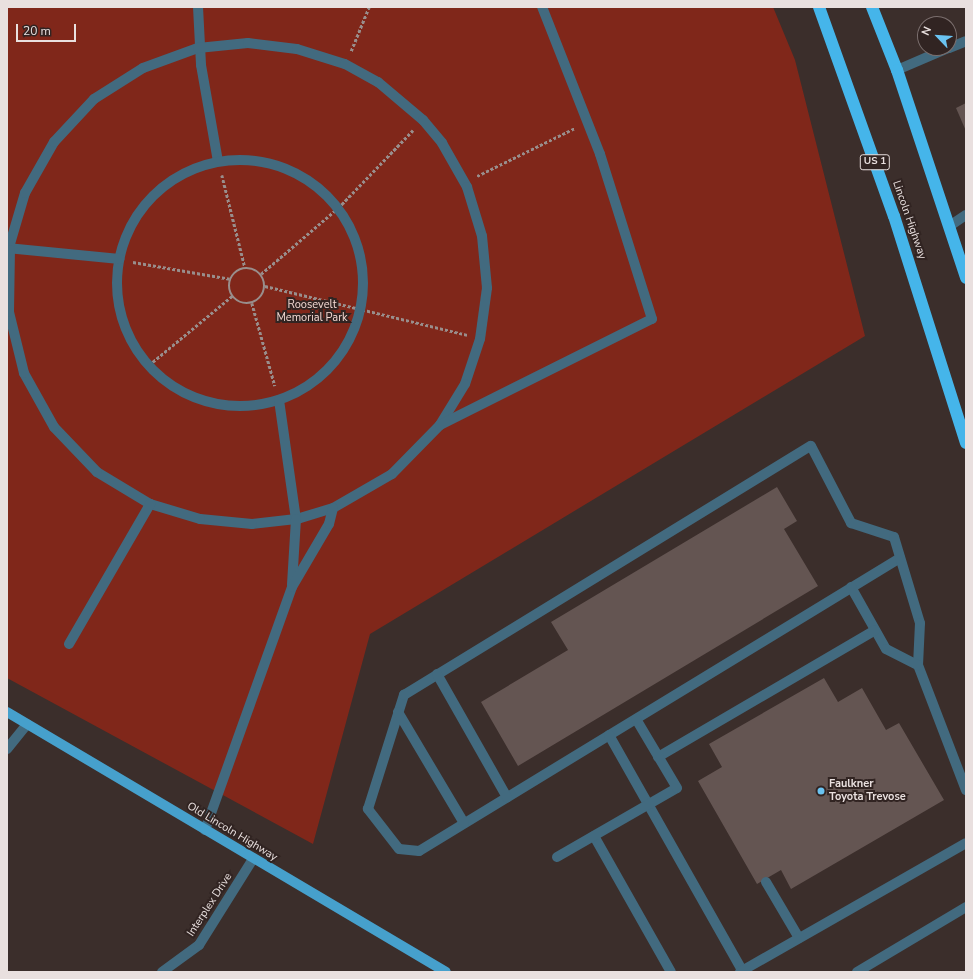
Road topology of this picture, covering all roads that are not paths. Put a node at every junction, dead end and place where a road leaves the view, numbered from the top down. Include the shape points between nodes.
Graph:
1 (198, 7) edge
2 (542, 7) edge
3 (818, 7) edge
4 (872, 7) edge
5 (198, 48) junction
6 (930, 56) edge
7 (897, 70) junction
8 (218, 161) junction
9 (966, 215) edge
10 (950, 225) junction
11 (8, 251) edge
12 (119, 259) junction
13 (966, 278) edge
14 (279, 400) junction
15 (440, 425) junction
16 (966, 443) edge
17 (150, 504) junction
18 (333, 508) junction
19 (296, 519) junction
20 (900, 558) junction
21 (292, 587) junction
22 (851, 587) junction
23 (875, 630) junction
24 (69, 644) dead end
25 (918, 665) junction
26 (437, 674) junction
27 (7, 712) edge
28 (398, 712) junction
29 (636, 718) junction
30 (27, 724) junction
31 (609, 735) junction
32 (7, 749) edge
33 (658, 757) junction
34 (966, 790) edge
35 (507, 797) junction
36 (649, 805) junction
37 (464, 823) junction
38 (204, 830) junction
39 (594, 836) junction
40 (966, 843) edge
41 (557, 857) dead end
42 (253, 859) junction
43 (766, 882) dead end
44 (966, 907) edge
45 (799, 938) junction
46 (162, 972) edge
47 (446, 972) edge
48 (671, 972) edge
49 (742, 972) edge
50 (856, 972) edge

1 - 5 lane
2 - 15 lane via 588,122 652,319
3 - 16 highway, Lincoln Highway / US 1 via 894,216
4 - 7 highway
5 - 8 lane
5 - 11 lane via 143,68 94,99 54,142 25,193
5 - 15 lane via 248,44 297,49 345,64 378,82 423,120 442,143 464,182 482,236 487,288 480,338 465,384
6 - 7 lane
7 - 10 highway
8 - 12 lane via 184,173 166,184 145,204 129,229
8 - 14 lane via 248,159 278,165 306,177 338,208 359,248 364,277 361,307 352,336 336,362 314,382
9 - 10 lane
10 - 13 highway
11 - 12 lane
11 - 17 lane via 9,312 24,373 54,427 97,472
12 - 14 lane via 117,298 126,331 149,365 168,384 199,400 234,407
14 - 19 lane
15 - 18 lane via 392,474
17 - 19 lane via 200,520 252,524
17 - 24 lane
18 - 19 lane
18 - 21 lane via 329,524
19 - 21 lane
20 - 22 lane
20 - 25 lane via 920,623
20 - 26 lane via 894,537 851,523 812,446
21 - 38 lane
22 - 23 lane
22 - 29 lane
23 - 25 lane via 886,649
23 - 33 lane
25 - 34 lane
26 - 28 lane via 404,695
26 - 35 lane
27 - 30 main road, Old Lincoln Highway
28 - 37 lane
28 - 37 lane via 368,809 399,849 419,851
29 - 31 lane
29 - 33 lane
30 - 32 lane
30 - 38 main road, Old Lincoln Highway
31 - 35 lane
31 - 36 lane
33 - 36 lane via 677,788
35 - 37 lane
36 - 39 lane
36 - 49 lane
38 - 42 main road, Old Lincoln Highway
39 - 41 lane
39 - 48 lane
40 - 45 lane
42 - 46 lane, Interplex Drive via 199,945
42 - 47 main road, Old Lincoln Highway
43 - 45 lane
44 - 50 lane
45 - 49 lane

